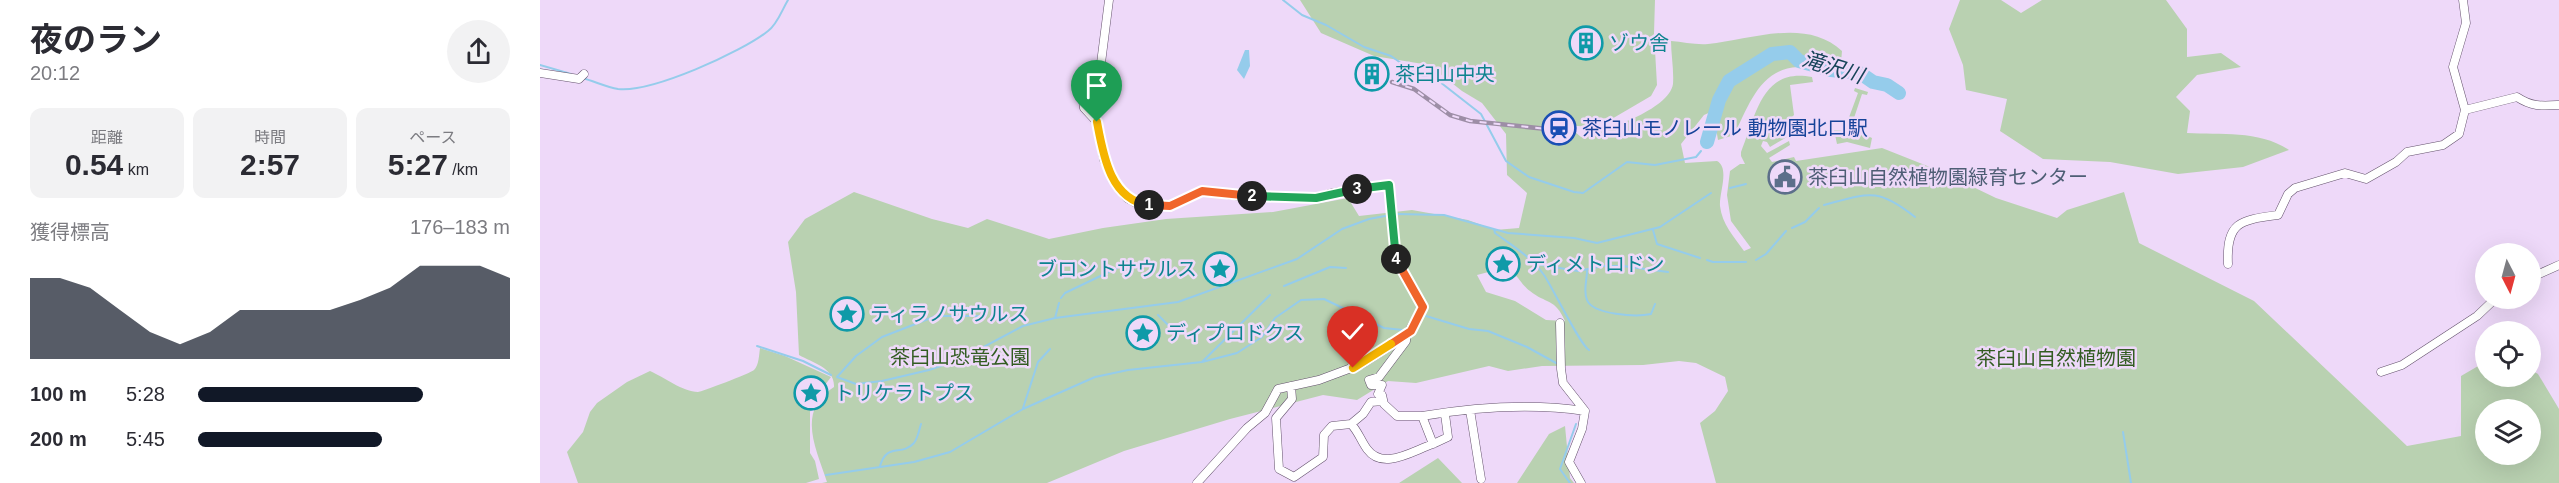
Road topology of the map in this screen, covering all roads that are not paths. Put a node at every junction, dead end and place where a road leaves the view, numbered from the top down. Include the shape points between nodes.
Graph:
1 (1109, 0) edge
2 (2463, 0) edge
3 (540, 73) edge
4 (582, 77) dead end
5 (2559, 105) edge
6 (2465, 110) junction
7 (2228, 264) dead end
8 (2559, 265) edge
9 (2541, 274) edge
10 (2484, 309) edge
11 (1560, 323) dead end
12 (1406, 336) junction
13 (2381, 372) dead end
14 (1291, 386) junction
15 (1383, 401) junction
16 (1470, 410) junction
17 (1584, 411) junction
18 (1445, 414) junction
19 (1422, 416) junction
20 (1351, 424) junction
21 (1432, 444) junction
22 (1481, 479) dead end
23 (1197, 483) edge
24 (1581, 483) edge

1 - 12 street via 1100,71 1082,94 1084,108 1097,122 1104,160 1127,198 1136,203 1170,206 1202,191 1316,198 1389,185 1397,262 1423,307
2 - 6 street via 2466,23 2453,67
3 - 4 street
5 - 6 street via 2537,107 2517,97
6 - 7 street via 2459,134 2443,146 2407,152 2366,179 2345,173 2295,188 2278,214 2238,225 2227,244
8 - 9 street
10 - 13 street via 2402,365
11 - 17 street via 1563,383
12 - 14 street via 1353,368
12 - 15 street via 1379,377 1370,380 1371,384 1382,385 1378,394
14 - 20 street via 1292,399 1276,418 1279,469 1285,474 1294,477 1323,457 1324,435 1332,426
14 - 23 street via 1278,388 1264,413
15 - 19 street via 1397,416
15 - 20 street via 1371,402
16 - 17 street via 1546,405
16 - 18 street
16 - 22 street
17 - 24 street via 1569,462
18 - 19 street
18 - 21 street via 1448,438
19 - 21 street
20 - 21 street via 1368,450 1383,460

